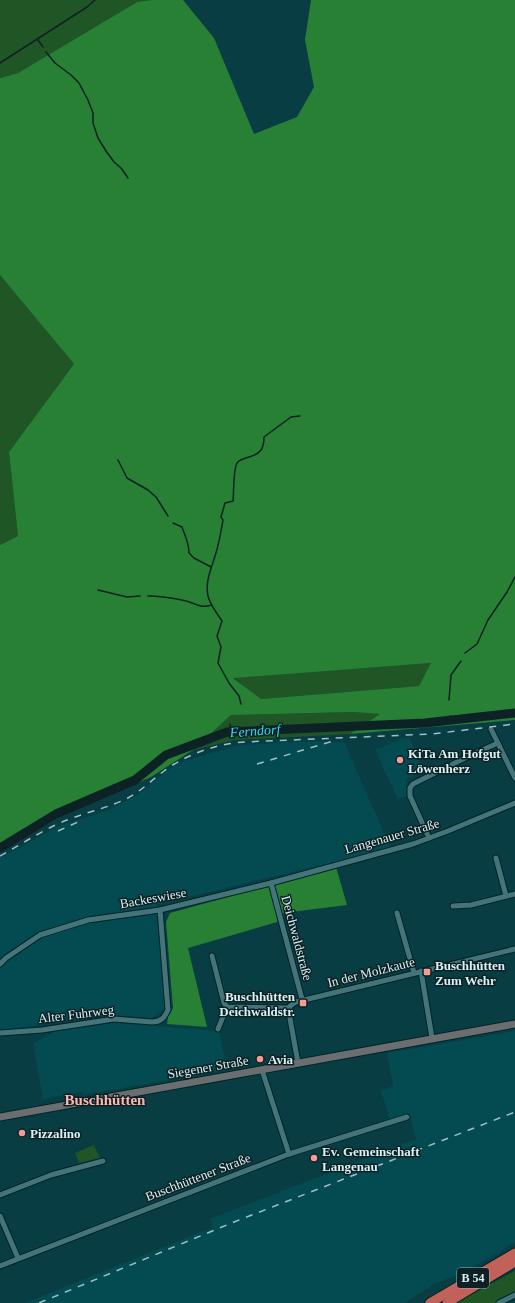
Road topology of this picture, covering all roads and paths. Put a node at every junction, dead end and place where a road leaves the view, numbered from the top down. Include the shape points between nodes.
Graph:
1 (491, 729) dead end
2 (498, 743) junction
3 (515, 778) edge
4 (515, 803) edge
5 (430, 838) junction
6 (496, 858) dead end
7 (318, 869) joint
8 (271, 882) junction
9 (515, 894) edge
10 (506, 896) junction
11 (453, 906) dead end
12 (160, 910) junction
13 (397, 913) dead end
14 (515, 949) edge
15 (212, 956) dead end
16 (0, 964) edge
17 (421, 971) junction
18 (414, 973) junction
19 (302, 999) junction
20 (227, 1007) junction
21 (289, 1008) junction
22 (515, 1024) edge
23 (218, 1029) dead end
24 (0, 1033) edge
25 (432, 1038) junction
26 (298, 1063) junction
27 (262, 1070) junction
28 (407, 1116) dead end
29 (0, 1117) edge
30 (289, 1154) junction
31 (103, 1161) dead end
32 (0, 1195) edge
33 (0, 1216) edge
34 (515, 1252) edge
35 (18, 1258) junction
36 (515, 1262) edge
37 (0, 1266) edge
38 (515, 1295) edge
39 (430, 1303) edge
40 (447, 1303) edge
41 (500, 1303) edge

1 - 2 street
2 - 3 street
2 - 5 street via 412,784 410,796
4 - 5 street, Langenauer Straße
5 - 7 street, Langenauer Straße
6 - 10 street
7 - 8 street, Backeswiese
8 - 12 street, Backeswiese
8 - 19 street, Deichwaldstraße
9 - 10 street
10 - 11 street via 470,905
12 - 16 street, Backeswiese via 88,920 40,935
12 - 24 street, Alter Fuhrweg via 168,1010 164,1018 157,1022 114,1019 42,1030
13 - 18 street
14 - 17 street, In der Molzkaute
15 - 20 street
17 - 18 street, In der Molzkaute
17 - 25 street
18 - 19 street, In der Molzkaute
19 - 21 street, In der Molzkaute
20 - 21 street
20 - 23 street
21 - 26 street
22 - 25 main road, Siegener Straße
25 - 26 main road, Siegener Straße
26 - 27 main road, Siegener Straße
27 - 29 main road, Siegener Straße
27 - 30 street
28 - 30 street, Buschhüttener Straße
30 - 35 street, Buschhüttener Straße
31 - 32 street via 51,1175
33 - 35 street
34 - 39 highway, B 54
35 - 37 street, Buschhüttener Straße
36 - 40 highway, B 54
38 - 41 street

